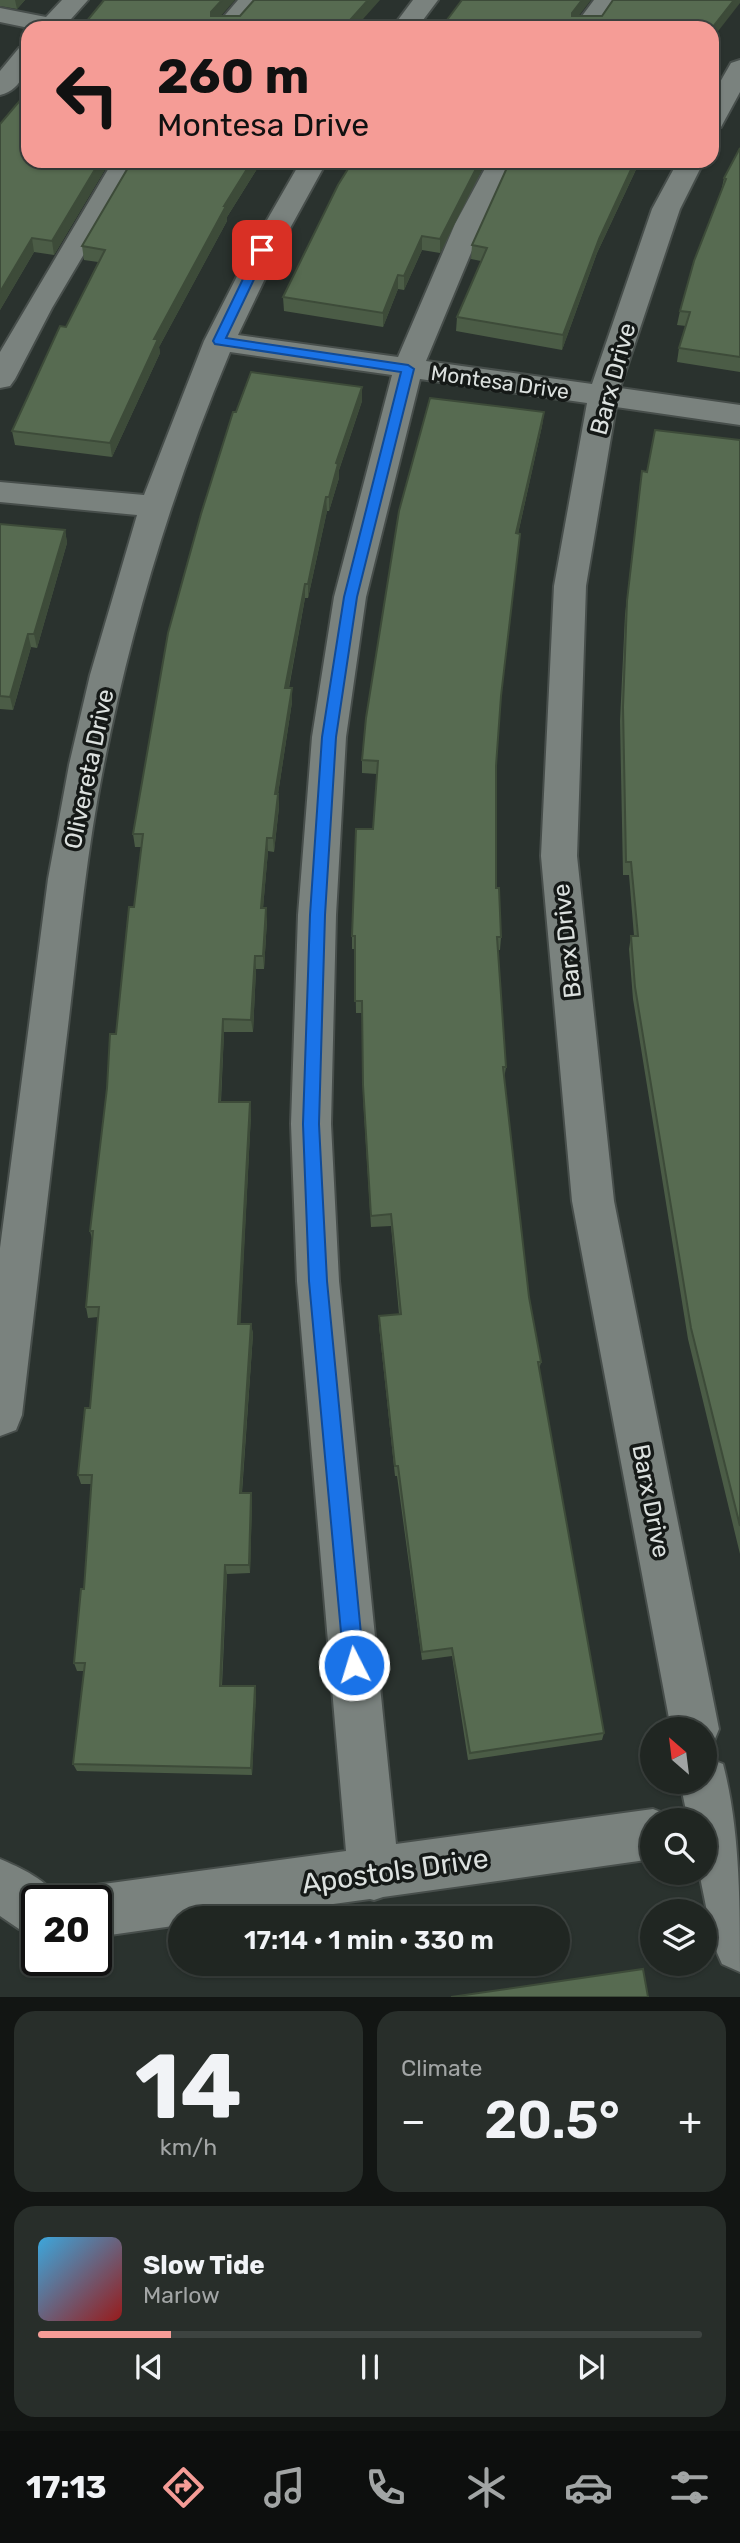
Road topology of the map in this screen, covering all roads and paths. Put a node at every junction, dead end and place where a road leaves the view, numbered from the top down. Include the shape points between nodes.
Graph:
1 (76, 0) edge
2 (251, 0) edge
3 (426, 0) edge
4 (606, 0) edge
5 (0, 15) edge
6 (25, 21) edge
7 (56, 21) edge
8 (232, 21) edge
9 (410, 21) edge
10 (590, 21) edge
11 (21, 62) edge
12 (740, 68) edge
13 (0, 87) edge
14 (719, 108) edge
15 (121, 168) edge
16 (310, 168) edge
17 (498, 168) edge
18 (687, 168) edge
19 (219, 341) junction
20 (408, 369) junction
21 (0, 379) edge
22 (603, 396) junction
23 (740, 415) edge
24 (0, 492) edge
25 (154, 506) junction
26 (0, 1415) edge
27 (693, 1717) edge
28 (640, 1836) edge
29 (717, 1849) edge
30 (374, 1875) junction
31 (0, 1885) edge
32 (21, 1900) edge
33 (112, 1909) edge
34 (740, 1946) edge

1 - 7 street
2 - 8 street
3 - 9 street
4 - 10 street
5 - 6 street
11 - 13 street
12 - 14 street
15 - 21 street
16 - 19 street, Olivereta Drive via 273,228
17 - 20 street via 469,224
18 - 22 street, Barx Drive via 666,209
19 - 20 street, Montesa Drive
19 - 25 street, Olivereta Drive
20 - 22 street, Montesa Drive
20 - 30 street via 350,597 329,737 317,915 311,1124 318,1281
22 - 23 street, Montesa Drive
22 - 27 street, Barx Drive via 570,586 559,856 593,1200
24 - 25 street
25 - 26 street, Olivereta Drive via 102,699 70,855
28 - 30 street, Apostols Drive
29 - 34 street
30 - 33 street, Apostols Drive
31 - 32 street

